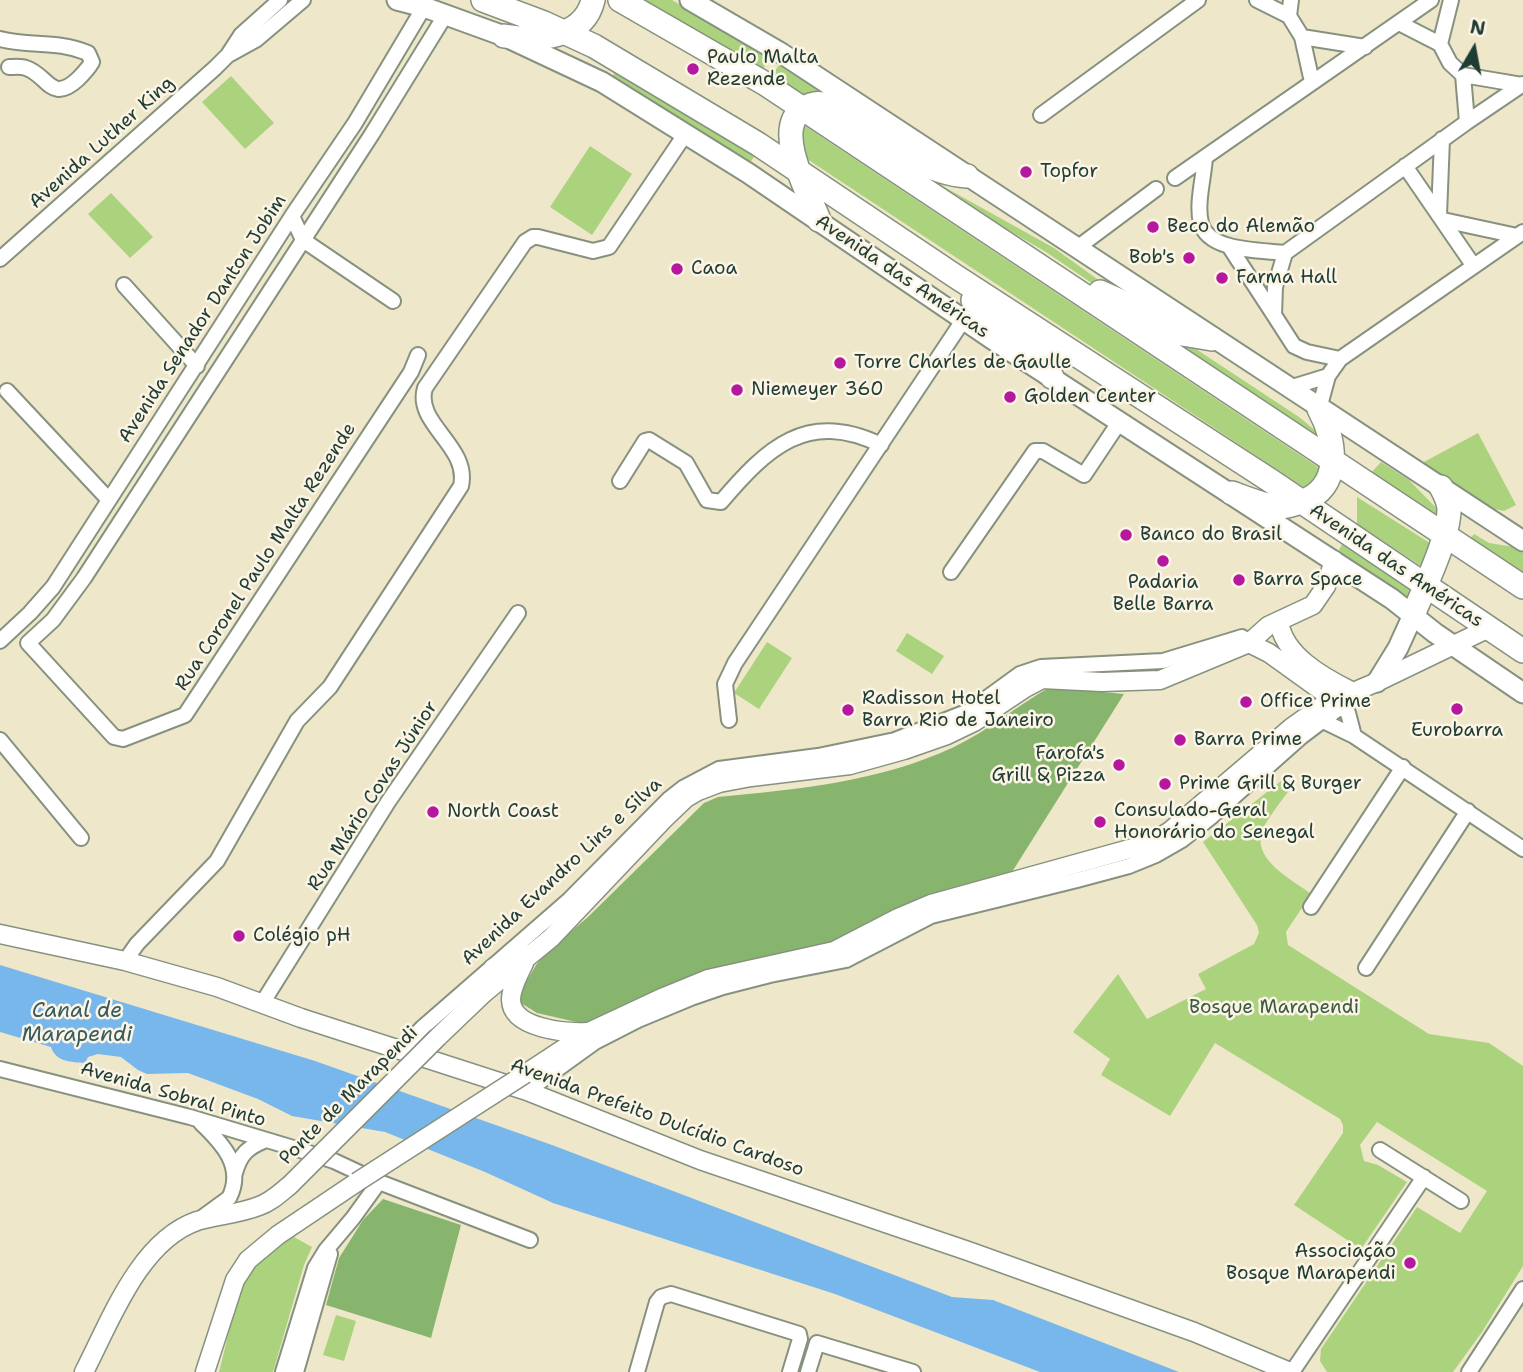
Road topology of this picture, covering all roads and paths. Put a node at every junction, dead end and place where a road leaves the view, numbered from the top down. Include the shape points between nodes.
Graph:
1 (280, 0) edge
2 (303, 0) edge
3 (397, 0) edge
4 (483, 0) edge
5 (593, 0) edge
6 (621, 0) edge
7 (690, 0) edge
8 (1198, 0) edge
9 (1257, 0) edge
10 (1291, 0) edge
11 (1431, 0) edge
12 (1451, 0) edge
13 (424, 7) junction
14 (446, 15) junction
15 (1289, 16) junction
16 (1399, 23) junction
17 (564, 32) junction
18 (504, 36) junction
19 (407, 37) junction
20 (1302, 37) junction
21 (0, 39) edge
22 (1440, 44) junction
23 (21, 45) junction
24 (427, 47) junction
25 (1365, 47) junction
26 (228, 55) junction
27 (4, 71) edge
28 (1463, 75) junction
29 (1312, 82) junction
30 (1523, 84) edge
31 (803, 109) junction
32 (1041, 115) dead end
33 (1467, 122) junction
34 (686, 133) junction
35 (345, 137) junction
36 (1442, 139) junction
37 (361, 149) junction
38 (1205, 157) junction
39 (1405, 166) junction
40 (799, 171) junction
41 (967, 176) junction
42 (1175, 178) dead end
43 (1156, 189) dead end
44 (292, 216) junction
45 (1441, 217) junction
46 (819, 220) junction
47 (1520, 234) edge
48 (303, 240) junction
49 (1229, 246) junction
50 (1014, 247) junction
51 (1077, 248) junction
52 (1285, 253) junction
53 (0, 259) edge
54 (1474, 265) junction
55 (955, 276) junction
56 (124, 285) dead end
57 (393, 301) dead end
58 (1274, 315) junction
59 (964, 319) junction
60 (1212, 338) junction
61 (418, 355) dead end
62 (1340, 359) junction
63 (197, 366) junction
64 (1328, 376) junction
65 (1052, 377) junction
66 (1289, 388) junction
67 (7, 391) dead end
68 (1319, 409) junction
69 (1121, 421) junction
70 (147, 443) junction
71 (881, 445) junction
72 (164, 455) junction
73 (1331, 460) junction
74 (620, 481) dead end
75 (1441, 487) junction
76 (1231, 493) junction
77 (109, 500) junction
78 (1301, 502) junction
79 (1444, 535) junction
80 (1523, 541) edge
81 (1334, 560) junction
82 (66, 566) junction
83 (951, 572) dead end
84 (84, 578) junction
85 (1426, 586) junction
86 (1523, 587) edge
87 (518, 614) dead end
88 (1413, 615) junction
89 (1279, 621) junction
90 (1489, 628) junction
91 (3, 632) edge
92 (1249, 643) junction
93 (1452, 646) junction
94 (1523, 651) edge
95 (1377, 682) junction
96 (1523, 693) edge
97 (1342, 699) junction
98 (1316, 717) junction
99 (729, 720) dead end
100 (1354, 736) junction
101 (0, 740) edge
102 (1403, 767) junction
103 (1468, 811) junction
104 (637, 833) junction
105 (81, 838) dead end
106 (1523, 849) edge
107 (1045, 880) junction
108 (607, 882) junction
109 (1311, 907) dead end
110 (0, 934) edge
111 (551, 938) junction
112 (858, 940) junction
113 (125, 961) junction
114 (525, 961) junction
115 (828, 965) junction
116 (493, 968) junction
117 (1366, 968) dead end
118 (263, 1002) junction
119 (638, 1020) junction
120 (589, 1032) junction
121 (438, 1037) joint
122 (401, 1050) junction
123 (0, 1069) edge
124 (526, 1082) junction
125 (198, 1120) junction
126 (265, 1140) junction
127 (1380, 1150) dead end
128 (235, 1175) junction
129 (1424, 1177) junction
130 (379, 1182) junction
131 (1461, 1201) dead end
132 (195, 1222) junction
133 (530, 1240) dead end
134 (334, 1242) junction
135 (1523, 1289) edge
136 (302, 1313) junction
137 (84, 1372) edge
138 (205, 1372) edge
139 (283, 1372) edge
140 (291, 1372) edge
141 (296, 1372) edge
142 (637, 1372) edge
143 (790, 1372) edge
144 (808, 1372) edge
145 (913, 1372) edge
146 (1291, 1372) edge
147 (1469, 1372) edge

1 - 26 street, Avenida Luther King via 241,35
2 - 26 street, Avenida Luther King via 249,45
3 - 13 main road, Avenida das Américas
4 - 17 highway, Avenida das Américas
5 - 17 highway via 584,20
6 - 31 highway
7 - 41 main road via 781,53
8 - 32 street
9 - 15 street
10 - 15 street
11 - 16 street
12 - 22 street
13 - 14 main road, Avenida das Américas
13 - 19 street, Avenida Senador Danton Jobim
14 - 18 main road, Avenida das Américas
14 - 24 street
15 - 20 street
16 - 22 street
16 - 25 street
17 - 18 highway via 537,39
17 - 40 highway, Avenida das Américas via 671,90
18 - 34 main road, Avenida das Américas via 587,73
19 - 24 street via 419,39
19 - 35 street, Avenida Senador Danton Jobim
20 - 25 street
20 - 29 street
21 - 23 street
22 - 28 street
23 - 27 street
23 - 27 street via 59,44 88,53 92,62 65,89 54,88 26,68
24 - 37 street
25 - 29 street
26 - 53 street, Avenida Luther King
28 - 30 street
28 - 33 street
29 - 38 street
30 - 33 street
31 - 40 highway via 794,117 790,136
31 - 41 highway via 827,104 928,167
31 - 50 highway
33 - 36 street
34 - 46 main road, Avenida das Américas
34 - 113 street via 609,247 593,251 533,237 525,242 425,388 426,410 461,462 461,486 335,681 297,721 217,861
35 - 37 street
35 - 44 street, Avenida Senador Danton Jobim
36 - 39 street
36 - 45 street
37 - 48 street
38 - 42 street
38 - 49 street via 1202,226 1208,236
39 - 45 street
39 - 52 street
40 - 46 highway
40 - 55 highway, Avenida das Américas
41 - 51 main road
43 - 51 street
44 - 48 street
44 - 63 street, Avenida Senador Danton Jobim
45 - 47 street
45 - 54 street
46 - 59 main road, Avenida das Américas
47 - 54 street
48 - 57 street
48 - 72 street
49 - 52 street
49 - 58 street
50 - 60 highway via 1043,255 1100,292 1182,334
50 - 73 highway
51 - 60 main road
52 - 58 street via 1275,287
54 - 62 street
55 - 65 highway via 962,292 1040,354
55 - 78 highway, Avenida das Américas
56 - 63 street
58 - 62 street via 1294,346
59 - 65 main road, Avenida das Américas
59 - 71 street
60 - 66 main road
61 - 84 street, Rua Coronel Paulo Malta Rezende via 188,712 176,720 123,739 114,737 28,643
62 - 64 street
63 - 70 street, Avenida Senador Danton Jobim
64 - 66 street
64 - 68 street
65 - 69 main road, Avenida das Américas
66 - 68 main road
67 - 77 street
68 - 73 highway via 1328,431
68 - 75 main road
69 - 76 main road, Avenida das Américas
69 - 83 street via 1084,475 1043,451 1035,451
70 - 72 street
70 - 77 street, Avenida Senador Danton Jobim
71 - 74 street via 837,431 801,435 761,458 721,502 707,500 686,463 649,440
71 - 99 street via 727,677 724,693
72 - 84 street
73 - 78 highway via 1327,485
73 - 79 highway
75 - 79 highway via 1449,506
75 - 80 main road
76 - 78 highway via 1279,507
76 - 81 main road, Avenida das Américas
77 - 82 street, Avenida Senador Danton Jobim
78 - 85 highway, Avenida das Américas
79 - 85 highway
79 - 86 highway
81 - 88 main road, Avenida das Américas
81 - 89 street, Avenida Evandro Lins e Silva via 1321,597
82 - 84 street
82 - 91 street, Avenida Senador Danton Jobim via 44,598
85 - 88 highway
85 - 90 highway, Avenida das Américas
87 - 118 street, Rua Mário Covas Júnior via 388,802
88 - 93 main road, Avenida das Américas
88 - 95 main road
89 - 92 street, Avenida Evandro Lins e Silva
89 - 97 street via 1292,651 1322,674
90 - 93 street
90 - 94 highway, Avenida das Américas
92 - 97 street
92 - 104 street, Avenida Evandro Lins e Silva via 1242,637 1163,661 1041,667 1020,674 969,711 895,740 818,757 719,769 683,788
92 - 108 street, Avenida Evandro Lins e Silva via 1160,681 1042,679 974,722 904,750 850,765 719,782 686,798
93 - 95 street
93 - 96 main road, Avenida das Américas
95 - 97 street
97 - 98 street
97 - 100 street
98 - 100 street
98 - 107 street via 1151,843 1101,865
100 - 102 street
101 - 105 street
102 - 103 street
102 - 109 street
103 - 106 street
103 - 117 street
104 - 108 street
104 - 116 street, Avenida Evandro Lins e Silva
107 - 112 street via 931,904
107 - 115 street via 931,916
108 - 111 street, Avenida Evandro Lins e Silva
110 - 113 street, Avenida Prefeito Dulcídio Cardoso
111 - 114 street, Avenida Evandro Lins e Silva
111 - 116 street
112 - 115 street
112 - 120 street via 834,951 708,979
113 - 118 street, Avenida Prefeito Dulcídio Cardoso
114 - 120 street via 512,990 516,1014 543,1028
114 - 121 street, Avenida Evandro Lins e Silva
115 - 119 street via 723,987
116 - 122 street, Avenida Evandro Lins e Silva
118 - 122 street, Avenida Prefeito Dulcídio Cardoso
119 - 120 street
119 - 124 street
120 - 124 street
121 - 132 street, Ponte de Marapendi, bridge via 290,1185 260,1206
122 - 124 street, Avenida Prefeito Dulcídio Cardoso
123 - 125 street, Avenida Sobral Pinto
124 - 138 street, bridge via 356,1182 248,1260 235,1280
124 - 146 street, Avenida Prefeito Dulcídio Cardoso via 700,1160 1194,1332
125 - 126 street, Avenida Sobral Pinto
125 - 128 street via 229,1154
126 - 128 street via 245,1151
126 - 130 street, Avenida Sobral Pinto via 334,1161
127 - 129 street
128 - 132 street via 229,1198
129 - 131 street
129 - 146 street
130 - 133 street, Avenida Sobral Pinto
130 - 134 street
132 - 137 street via 167,1238 145,1260
134 - 136 street via 315,1268
134 - 141 street
135 - 147 street
136 - 139 street
136 - 140 street via 305,1322
142 - 143 street via 657,1302 666,1294 797,1332 800,1336
144 - 145 street via 817,1343

